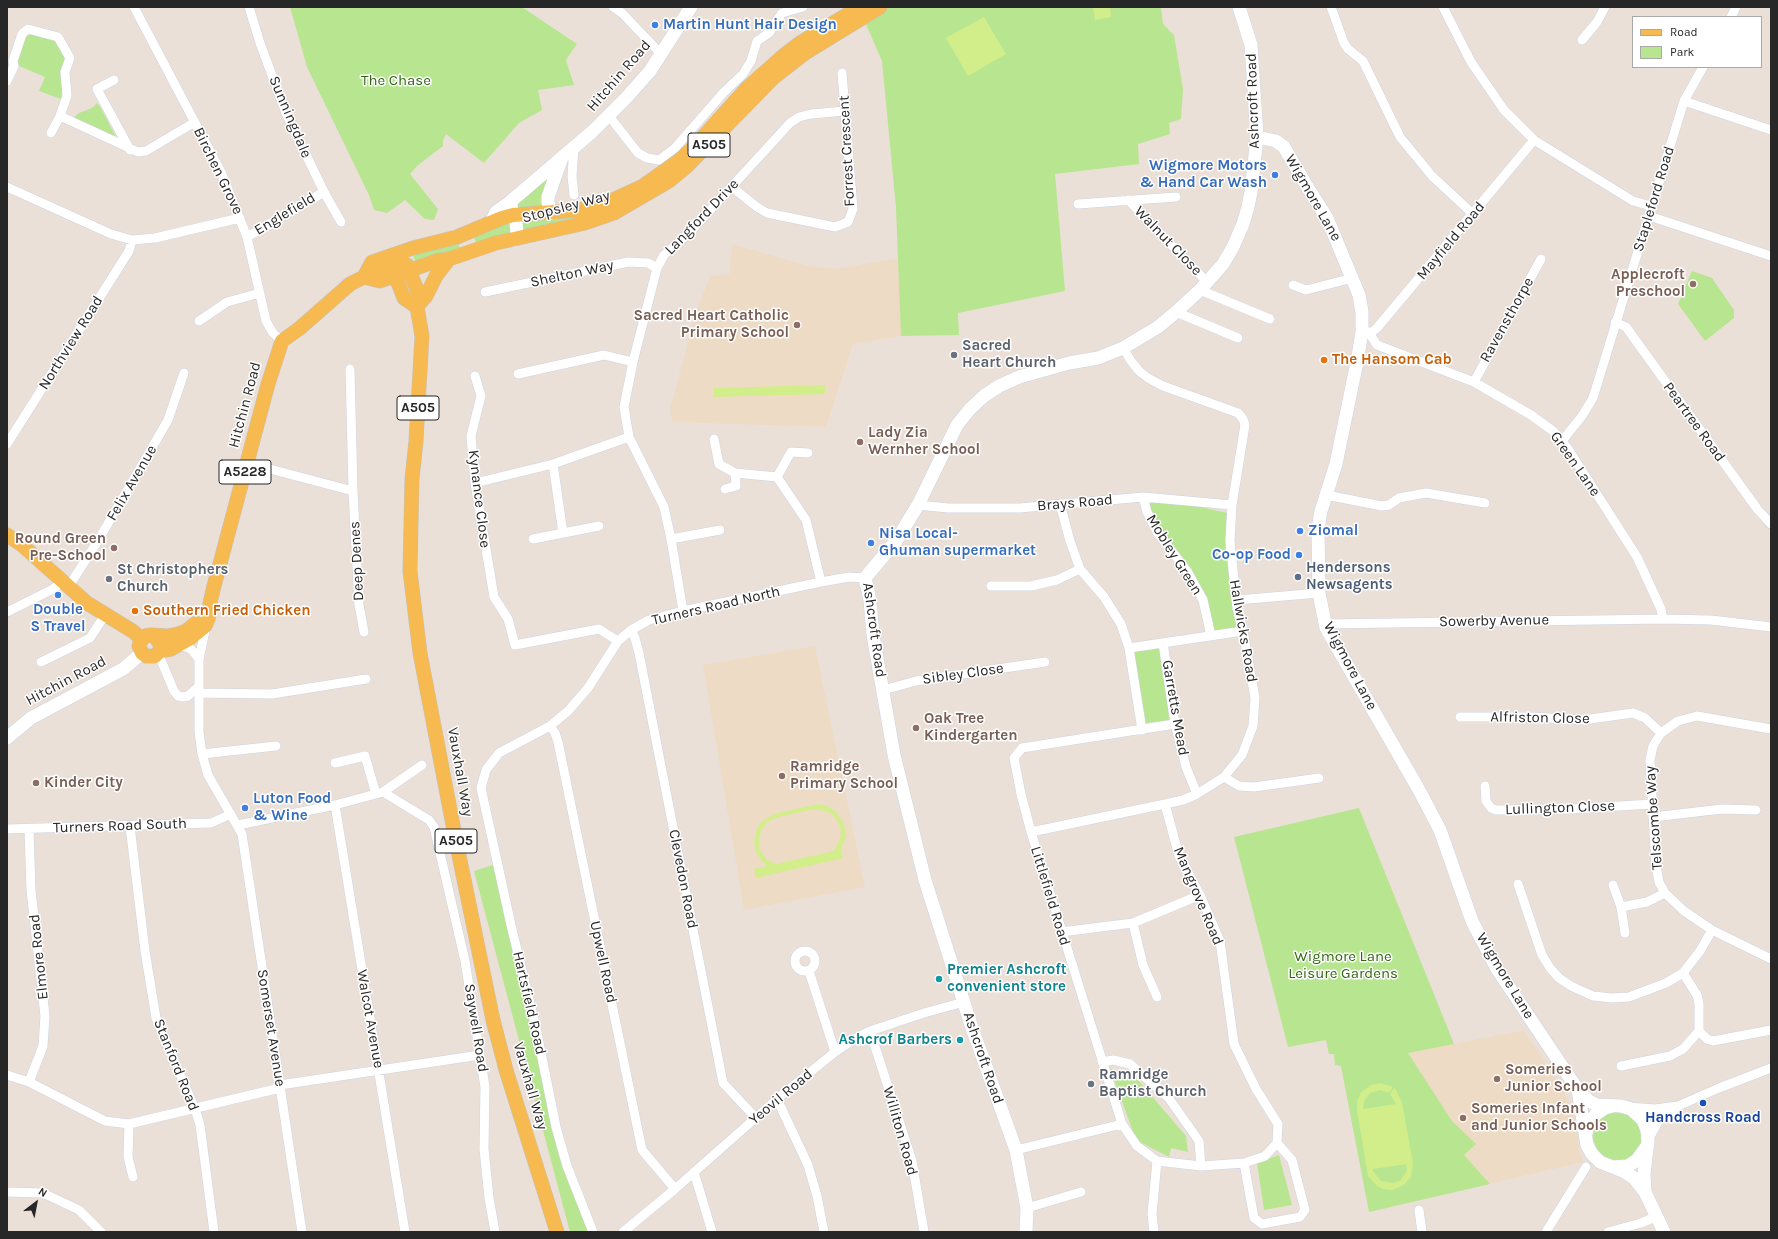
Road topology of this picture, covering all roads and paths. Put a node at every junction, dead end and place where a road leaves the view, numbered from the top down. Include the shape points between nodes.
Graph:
1 (134, 7) edge
2 (249, 7) edge
3 (612, 7) edge
4 (690, 7) edge
5 (803, 7) edge
6 (860, 7) edge
7 (880, 7) edge
8 (1239, 7) edge
9 (1331, 7) edge
10 (1443, 7) edge
11 (1605, 7) edge
12 (1736, 7) edge
13 (1732, 16) edge
14 (1582, 40) dead end
15 (661, 54) junction
16 (1702, 68) edge
17 (842, 73) dead end
18 (114, 80) dead end
19 (7, 81) edge
20 (1684, 101) junction
21 (845, 111) junction
22 (60, 116) junction
23 (609, 116) junction
24 (194, 122) junction
25 (1771, 130) edge
26 (51, 133) dead end
27 (1257, 137) junction
28 (1534, 140) junction
29 (574, 147) junction
30 (130, 150) junction
31 (562, 157) junction
32 (7, 187) edge
33 (732, 187) junction
34 (324, 192) junction
35 (574, 195) dead end
36 (1176, 197) dead end
37 (1128, 200) junction
38 (1078, 204) dead end
39 (1651, 206) junction
40 (512, 208) junction
41 (551, 213) junction
42 (1473, 214) junction
43 (1648, 216) junction
44 (240, 218) junction
45 (341, 222) dead end
46 (248, 237) junction
47 (515, 239) junction
48 (132, 240) junction
49 (404, 251) junction
50 (1771, 256) edge
51 (449, 259) junction
52 (1541, 259) dead end
53 (657, 268) junction
54 (395, 270) junction
55 (410, 270) junction
56 (364, 277) junction
57 (1353, 278) junction
58 (1293, 285) dead end
59 (1204, 286) junction
60 (486, 292) dead end
61 (260, 293) junction
62 (417, 307) junction
63 (1176, 312) junction
64 (1270, 319) dead end
65 (199, 321) dead end
66 (1615, 322) junction
67 (1366, 332) junction
68 (1238, 338) dead end
69 (282, 341) junction
70 (1123, 348) junction
71 (633, 362) junction
72 (350, 369) dead end
73 (184, 373) dead end
74 (518, 374) dead end
75 (475, 376) dead end
76 (1474, 382) junction
77 (629, 436) junction
78 (714, 439) dead end
79 (1562, 441) junction
80 (7, 444) edge
81 (808, 453) dead end
82 (247, 463) junction
83 (553, 464) junction
84 (735, 473) junction
85 (777, 477) junction
86 (475, 483) junction
87 (725, 489) dead end
88 (353, 491) junction
89 (1326, 495) junction
90 (1143, 497) junction
91 (1060, 504) junction
92 (1485, 504) dead end
93 (918, 505) junction
94 (1232, 505) junction
95 (1771, 524) edge
96 (599, 526) dead end
97 (720, 530) dead end
98 (563, 533) junction
99 (7, 535) edge
100 (533, 539) dead end
101 (671, 539) junction
102 (1080, 568) junction
103 (865, 578) junction
104 (821, 582) junction
105 (66, 584) junction
106 (991, 586) dead end
107 (1318, 593) junction
108 (1237, 600) junction
109 (210, 603) junction
110 (683, 611) junction
111 (7, 612) edge
112 (105, 615) junction
113 (1662, 619) junction
114 (1325, 624) junction
115 (205, 626) junction
116 (1771, 627) edge
117 (631, 630) junction
118 (1243, 631) junction
119 (364, 632) dead end
120 (1211, 636) junction
121 (618, 641) junction
122 (146, 643) junction
123 (1163, 643) junction
124 (180, 645) junction
125 (1129, 648) junction
126 (159, 652) junction
127 (199, 659) junction
128 (41, 662) dead end
129 (1045, 662) dead end
130 (366, 678) dead end
131 (199, 689) junction
132 (883, 690) junction
133 (1460, 717) dead end
134 (1175, 724) junction
135 (550, 726) junction
136 (1771, 729) edge
137 (1142, 730) junction
138 (1661, 733) junction
139 (7, 738) edge
140 (276, 746) dead end
141 (202, 754) junction
142 (335, 763) dead end
143 (422, 765) dead end
144 (486, 770) joint
145 (1224, 777) junction
146 (1319, 778) dead end
147 (1485, 786) dead end
148 (379, 793) junction
149 (1198, 794) junction
150 (1165, 804) junction
151 (1652, 804) junction
152 (334, 805) junction
153 (1756, 810) dead end
154 (231, 814) junction
155 (1653, 817) junction
156 (238, 825) junction
157 (130, 826) junction
158 (29, 828) junction
159 (7, 829) edge
160 (1031, 832) junction
161 (1518, 884) dead end
162 (1613, 885) dead end
163 (1665, 892) junction
164 (1200, 895) junction
165 (1621, 907) junction
166 (1133, 923) junction
167 (1712, 930) junction
168 (1061, 932) junction
169 (1625, 934) dead end
170 (1771, 959) edge
171 (809, 971) dead end
172 (1683, 973) junction
173 (1157, 997) dead end
174 (964, 1002) junction
175 (1771, 1030) edge
176 (870, 1031) junction
177 (1699, 1031) junction
178 (835, 1052) junction
179 (480, 1055) junction
180 (1102, 1062) junction
181 (1621, 1066) dead end
182 (378, 1071) junction
183 (1770, 1072) edge
184 (7, 1075) edge
185 (29, 1082) junction
186 (280, 1087) junction
187 (1578, 1090) junction
188 (777, 1099) junction
189 (1617, 1106) junction
190 (1678, 1106) junction
191 (195, 1109) junction
192 (756, 1118) junction
193 (129, 1124) junction
194 (1122, 1124) junction
195 (1586, 1134) junction
196 (1277, 1143) junction
197 (1647, 1144) junction
198 (1016, 1150) junction
199 (1158, 1161) junction
200 (1244, 1163) junction
201 (1201, 1166) junction
202 (1586, 1167) dead end
203 (1610, 1167) junction
204 (694, 1172) junction
205 (134, 1177) dead end
206 (675, 1189) junction
207 (7, 1192) edge
208 (1081, 1192) dead end
209 (1645, 1192) junction
210 (1026, 1208) junction
211 (1420, 1210) dead end
212 (1658, 1216) junction
213 (101, 1232) edge
214 (214, 1232) edge
215 (302, 1232) edge
216 (405, 1232) edge
217 (495, 1232) edge
218 (557, 1232) edge
219 (593, 1232) edge
220 (623, 1232) edge
221 (712, 1232) edge
222 (824, 1232) edge
223 (924, 1232) edge
224 (1026, 1232) edge
225 (1154, 1232) edge
226 (1422, 1232) edge
227 (1546, 1232) edge
228 (1608, 1232) edge
229 (1664, 1232) edge

1 - 24 street, Birchen Grove
2 - 34 street, Sunningdale via 286,113
3 - 15 street via 622,13
4 - 15 street, Hitchin Road
5 - 23 street via 782,12 769,33 757,41 751,61 743,74 675,148 659,160 638,153
6 - 41 main road, Stopsley Way / A505 via 783,56 747,88 694,147 649,181 623,196 594,207
7 - 47 main road, Stopsley Way / A505 via 804,53 773,78 707,147 669,181 614,213 585,223
8 - 27 street, Ashcroft Road via 1251,45
9 - 42 street via 1344,43 1363,61 1400,137 1432,176
10 - 28 street via 1471,62 1504,110
11 - 14 street via 1597,22
12 - 13 street
15 - 23 street, Hitchin Road via 650,71
16 - 20 street, Stapleford Road
17 - 21 street, Forrest Crescent
18 - 30 street via 97,89
19 - 22 street via 14,66 13,61 22,34 28,29 58,37 70,58 65,72 67,96
20 - 25 street
20 - 39 street, Stapleford Road
21 - 33 street, Langford Drive via 798,117
21 - 33 street, Forrest Crescent via 853,209 848,222 835,227 767,213
22 - 26 street
22 - 30 street
23 - 29 street, Hitchin Road
24 - 30 street via 146,151
24 - 44 street, Birchen Grove via 221,172
27 - 57 street, Wigmore Lane via 1276,141 1284,147 1327,218
27 - 59 street, Ashcroft Road via 1251,192 1243,224 1223,264
28 - 39 street via 1633,201
28 - 42 street, Mayfield Road
29 - 31 street, Hitchin Road
29 - 35 street
31 - 40 street, Hitchin Road
31 - 41 street via 548,198
32 - 48 street via 111,234
33 - 53 street, Langford Drive via 664,255
34 - 45 street, Sunningdale
34 - 46 street, Englefield
36 - 37 street, Walnut Close
37 - 38 street, Walnut Close
37 - 59 street, Walnut Close
39 - 43 street, Stapleford Road
40 - 41 main road, Stopsley Way / A505
40 - 47 street via 517,233
40 - 49 main road, Stopsley Way / A505 via 491,223 457,237
42 - 67 street, Mayfield Road via 1377,328
43 - 50 street
43 - 66 street, Stapleford Road
44 - 46 street, Birchen Grove
44 - 48 street via 155,238
46 - 61 street, Birchen Grove
47 - 51 main road, Stopsley Way / A505
48 - 80 street, Northview Road via 129,251
49 - 54 main road via 395,260
49 - 56 main road via 372,262
51 - 55 main road, Stopsley Way / A505
51 - 62 main road
52 - 76 street, Ravensthorpe
53 - 60 street, Shelton Way via 648,263 628,262
53 - 71 street, Langford Drive
54 - 55 main road
54 - 56 main road via 380,281
54 - 62 main road via 404,298
55 - 62 main road, Vauxhall Way via 418,292
56 - 69 main road via 350,284
57 - 58 street via 1306,290
57 - 67 street, Wigmore Lane
59 - 63 street, Ashcroft Road
59 - 64 street
61 - 65 street via 227,302
61 - 69 street, Birchen Grove via 269,328
62 - 218 main road, Vauxhall Way / A505 via 422,353 412,478 410,571 419,646 457,849 493,1020 506,1070
63 - 68 street
63 - 70 street, Ashcroft Road via 1158,327
66 - 79 street, Stapleford Road via 1593,398
66 - 95 street, Peartree Road via 1626,327 1758,510
67 - 76 street, Green Lane via 1383,348
67 - 89 street, Wigmore Lane via 1336,464
69 - 82 main road, Hitchin Road / A5228
70 - 93 street, Ashcroft Road via 1098,358 1019,377 984,396 957,425
70 - 94 street, Hallwicks Road via 1139,371 1162,386 1238,413 1244,425
71 - 74 street via 604,355
71 - 77 street, Langford Drive via 624,407
72 - 88 street, Deep Denes
73 - 105 street, Felix Avenue via 168,420 100,539
75 - 86 street, Kynance Close via 481,396 472,436
76 - 79 street, Green Lane via 1542,422
77 - 83 street
77 - 101 street, Langford Drive via 664,507
78 - 84 street via 720,464
79 - 113 street, Green Lane via 1637,557 1661,609
81 - 85 street via 791,452
82 - 88 street
82 - 109 main road, Hitchin Road / A5228
83 - 86 street
83 - 98 street
84 - 85 street
84 - 87 street via 736,486
85 - 104 street via 806,520
86 - 121 street, Kynance Close via 494,598 508,619 515,645 599,629
88 - 119 street, Deep Denes via 359,605
89 - 92 street via 1382,506 1389,505 1399,498 1426,493
89 - 107 street, Wigmore Lane via 1318,529
90 - 91 street, Brays Road
90 - 94 street, Brays Road
90 - 120 street, Mobley Green via 1157,532 1187,571 1203,600
91 - 93 street, Brays Road via 1020,508 948,508
91 - 102 street
93 - 103 street, Ashcroft Road via 896,541
94 - 108 street, Hallwicks Road via 1230,541
96 - 98 street
97 - 101 street
98 - 100 street
99 - 105 main road
101 - 110 street, Langford Drive
102 - 106 street via 1057,580 1031,586
102 - 125 street via 1104,597 1121,624
103 - 104 street, Turners Road North via 849,577
103 - 132 street, Ashcroft Road
104 - 110 street, Turners Road North
105 - 111 street
105 - 112 main road
107 - 108 street
107 - 114 street, Wigmore Lane
108 - 118 street, Hallwicks Road
109 - 115 main road, Hitchin Road / A5228
109 - 122 main road, Hitchin Road / A5228 via 201,618 186,631
110 - 117 street, Turners Road North via 649,620
112 - 122 main road via 134,632
112 - 128 street via 90,638
113 - 114 street, Sowerby Avenue
113 - 116 street, Sowerby Avenue via 1711,620
114 - 187 street, Wigmore Lane via 1440,830 1472,921 1497,969
115 - 124 main road
115 - 127 street, Somerset Avenue
117 - 121 street, Turners Road North
117 - 192 street, Clevedon Road via 639,654 723,1083
118 - 120 street
118 - 145 street, Hallwicks Road via 1255,698 1253,726 1242,755
120 - 123 street
121 - 135 street, Turners Road North via 578,700
122 - 126 main road via 160,643
122 - 139 street, Hitchin Road via 123,669 31,718
123 - 125 street
123 - 134 street, Garretts Mead
124 - 126 main road
124 - 127 street via 191,649
125 - 137 street
126 - 131 street via 178,696 188,696
127 - 131 street, Somerset Avenue
129 - 132 street, Sibley Close via 916,681
130 - 131 street via 272,694
131 - 141 street, Somerset Avenue
132 - 174 street, Ashcroft Road via 894,755 925,880
133 - 138 street, Alfriston Close via 1583,720 1633,713 1645,718
134 - 137 street, Littlefield Road
134 - 149 street, Garretts Mead via 1186,767
135 - 144 street, Turners Road North via 499,753
135 - 206 street, Upwell Road via 558,742 642,1150
136 - 138 street, Telscombe Way via 1697,716 1678,721
137 - 160 street, Littlefield Road via 1022,748 1014,758
138 - 151 street, Telscombe Way via 1653,746 1650,760
140 - 141 street
141 - 154 street, Somerset Avenue via 208,774
142 - 148 street via 365,756
143 - 148 street
144 - 219 street, Hartsfield Road via 481,788 556,1126 567,1166
145 - 146 street via 1239,786 1254,787
145 - 149 street, Hallwicks Road
147 - 151 street, Lullington Close via 1486,801 1496,810
148 - 152 street
148 - 179 street, Saywell Road via 429,820 434,827 465,961
149 - 150 street, Hallwicks Road
150 - 160 street, Hallwicks Road
150 - 164 street, Mangrove Road via 1179,856
151 - 155 street, Telscombe Way
152 - 156 street
152 - 182 street, Walcot Avenue
153 - 155 street via 1722,809
154 - 156 street, Somerset Avenue
154 - 157 street, Turners Road South via 212,822
155 - 163 street, Telscombe Way via 1656,866 1659,882
156 - 186 street, Somerset Avenue via 242,834
157 - 158 street, Turners Road South
157 - 191 street, Stanford Road via 156,1018
158 - 159 street, Turners Road South
158 - 185 street, Elmore Road via 31,890 45,1016 43,1046
160 - 168 street, Littlefield Road
161 - 172 street via 1542,955 1559,978 1571,986 1593,996 1629,997 1666,983
162 - 165 street
163 - 165 street via 1647,902
163 - 167 street, Telscombe Way via 1684,911
164 - 166 street
164 - 196 street, Mangrove Road via 1220,941 1234,1044 1256,1089 1278,1124
165 - 169 street
166 - 168 street
166 - 173 street via 1143,965
167 - 170 street, Telscombe Way
167 - 172 street
168 - 180 street, Littlefield Road
171 - 178 street
172 - 177 street via 1697,995
174 - 176 street, Yeovil Road
174 - 198 street, Ashcroft Road
175 - 177 street via 1713,1041
176 - 178 street, Yeovil Road
176 - 223 street, Williton Road via 912,1161
177 - 181 street via 1683,1049 1670,1056
178 - 188 street, Yeovil Road
179 - 182 street
179 - 217 street, Saywell Road via 485,1086 484,1149
180 - 194 street, Littlefield Road
180 - 201 street via 1114,1060 1130,1064 1168,1097 1199,1141
182 - 186 street
182 - 216 street, Walcot Avenue
183 - 190 street via 1719,1088
184 - 185 street
185 - 193 street via 105,1121
186 - 191 street
186 - 215 street, Somerset Avenue
187 - 189 street, Wigmore Lane via 1597,1105
187 - 195 street, Wigmore Lane
188 - 192 street, Yeovil Road
188 - 222 street via 808,1165
189 - 190 street via 1655,1109
189 - 195 street via 1605,1108 1596,1114 1589,1123
189 - 197 street, Wigmore Lane via 1631,1109 1643,1120 1648,1130
190 - 197 street via 1659,1120
191 - 193 street
191 - 214 street, Stanford Road via 200,1125
192 - 204 street, Yeovil Road
193 - 205 street via 128,1157
194 - 198 street
194 - 199 street, Littlefield Road via 1137,1146
195 - 203 street, Wigmore Lane via 1587,1145 1592,1154
196 - 200 street via 1265,1156
196 - 200 street via 1292,1160 1305,1210 1300,1217 1262,1224 1254,1218
197 - 203 street via 1637,1160 1628,1166
197 - 209 street, Wigmore Lane
198 - 210 street, Ashcroft Road
199 - 201 street, Littlefield Road
199 - 225 street via 1152,1214
200 - 201 street
202 - 227 street
203 - 209 street, Wigmore Lane via 1634,1178
204 - 206 street, Yeovil Road
204 - 221 street
206 - 220 street, Yeovil Road
207 - 213 street via 43,1193 79,1210
208 - 210 street
209 - 212 street, Wigmore Lane
210 - 224 street, Ashcroft Road
211 - 226 street
212 - 228 street
212 - 229 street, Wigmore Lane

